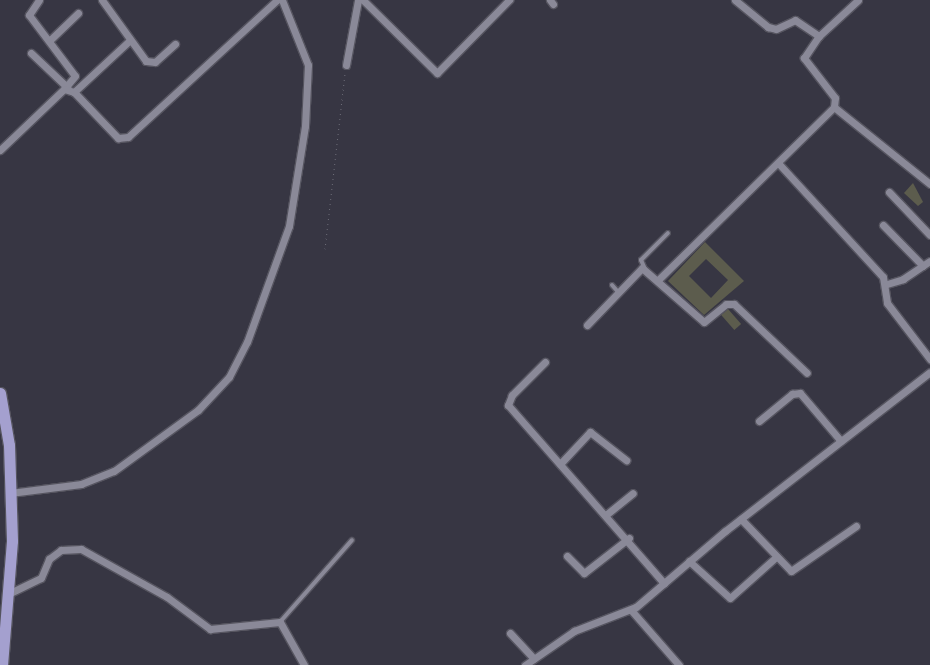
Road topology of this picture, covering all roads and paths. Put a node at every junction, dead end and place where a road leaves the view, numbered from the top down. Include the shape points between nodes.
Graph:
1 (39, 0) edge
2 (102, 0) edge
3 (282, 0) edge
4 (358, 0) edge
5 (363, 0) edge
6 (508, 0) edge
7 (735, 0) edge
8 (858, 0) edge
9 (274, 1) edge
10 (78, 13) dead end
11 (818, 36) junction
12 (50, 40) junction
13 (129, 41) junction
14 (175, 44) dead end
15 (32, 53) dead end
16 (346, 65) joint
17 (66, 88) junction
18 (74, 92) junction
19 (834, 107) junction
20 (0, 150) edge
21 (780, 165) junction
22 (930, 184) edge
23 (890, 192) dead end
24 (883, 224) dead end
25 (668, 233) dead end
26 (930, 235) edge
27 (325, 249) dead end
28 (930, 262) edge
29 (923, 266) junction
30 (645, 269) junction
31 (658, 280) junction
32 (887, 284) junction
33 (612, 285) dead end
34 (618, 292) junction
35 (587, 325) dead end
36 (930, 359) edge
37 (544, 362) dead end
38 (930, 372) edge
39 (807, 373) dead end
40 (0, 394) edge
41 (759, 421) dead end
42 (841, 441) junction
43 (626, 460) dead end
44 (560, 464) junction
45 (7, 486) edge
46 (633, 492) dead end
47 (607, 514) junction
48 (741, 519) junction
49 (856, 526) dead end
50 (629, 538) junction
51 (352, 540) dead end
52 (567, 556) dead end
53 (776, 558) junction
54 (689, 561) junction
55 (664, 583) junction
56 (10, 593) junction
57 (630, 610) junction
58 (4, 619) edge
59 (280, 622) junction
60 (510, 633) dead end
61 (534, 659) junction
62 (2, 665) edge
63 (304, 665) edge
64 (525, 665) edge
65 (679, 665) edge

1 - 12 street via 29,15
2 - 13 street
3 - 45 street via 308,65 303,135 286,235 229,376 198,410 114,471 82,484
4 - 16 street
5 - 6 street via 437,73
7 - 11 street via 768,27 776,29 794,20
8 - 11 street
9 - 18 street via 128,137 113,134
10 - 12 street
11 - 19 street via 805,62 835,98
12 - 17 street via 75,76
13 - 14 street via 152,63
13 - 18 street
15 - 17 street
16 - 27 path
17 - 18 street
17 - 20 street
19 - 21 street
19 - 22 street
21 - 31 street via 715,221
21 - 32 street
23 - 26 street
24 - 29 street
25 - 30 lane via 641,260
28 - 29 street
29 - 32 street
30 - 31 street
30 - 34 street via 639,269
31 - 39 street via 704,322 730,302 741,316
32 - 36 street via 886,303
33 - 34 lane
34 - 35 street via 592,315
37 - 44 street via 512,395 508,405
38 - 42 street
40 - 45 main road
41 - 42 street via 792,394 800,393
42 - 48 street
43 - 44 street via 590,432
44 - 47 street
45 - 56 main road
46 - 47 street
47 - 50 street
48 - 53 street
48 - 54 street
49 - 53 street via 797,571
50 - 52 street via 584,573
50 - 55 street
51 - 59 lane
53 - 54 street via 730,598
54 - 55 street
55 - 57 street
56 - 58 main road
56 - 59 street via 41,578 51,557 74,548 167,597 210,629
57 - 61 street via 574,631
57 - 65 street
58 - 62 main road
59 - 63 street
60 - 61 street
61 - 64 street

